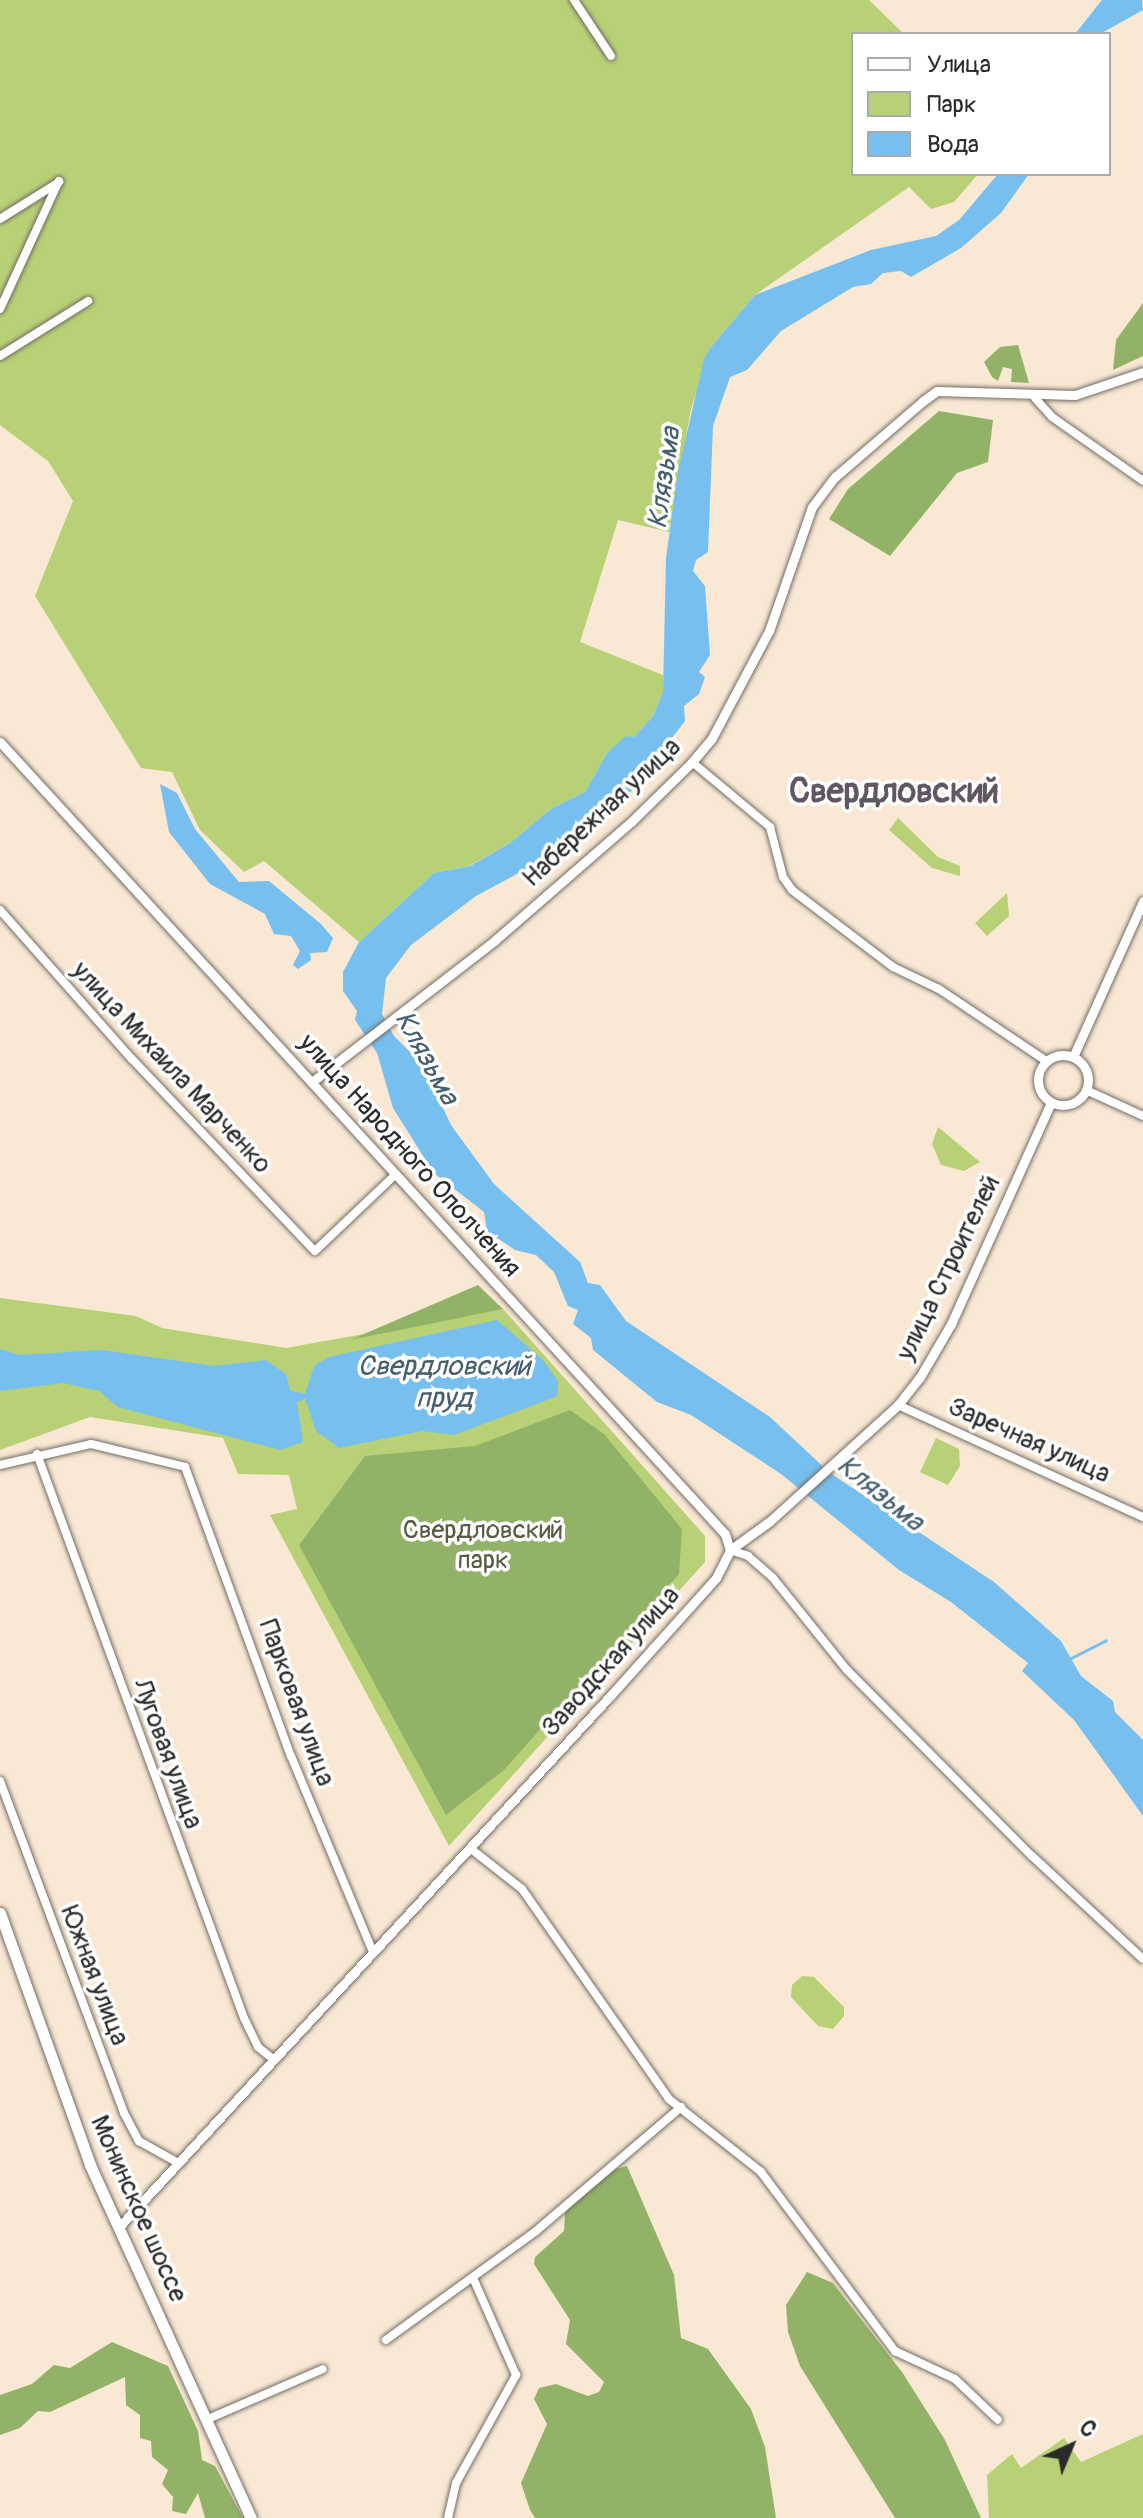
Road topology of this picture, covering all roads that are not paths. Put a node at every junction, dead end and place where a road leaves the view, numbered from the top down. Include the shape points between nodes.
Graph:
1 (574, 0) edge
2 (611, 56) dead end
3 (0, 219) edge
4 (88, 301) dead end
5 (0, 309) edge
6 (0, 356) edge
7 (1143, 372) edge
8 (1035, 398) junction
9 (1143, 481) edge
10 (0, 742) edge
11 (692, 762) junction
12 (1143, 901) edge
13 (0, 910) edge
14 (1073, 1057) junction
15 (1046, 1061) junction
16 (313, 1081) junction
17 (1086, 1090) junction
18 (1051, 1103) junction
19 (1143, 1116) edge
20 (394, 1176) junction
21 (898, 1405) junction
22 (37, 1454) junction
23 (0, 1465) edge
24 (1143, 1517) edge
25 (730, 1550) junction
26 (0, 1781) edge
27 (470, 1848) junction
28 (0, 1913) edge
29 (373, 1952) junction
30 (1143, 1959) edge
31 (273, 2059) junction
32 (681, 2107) junction
33 (178, 2163) junction
34 (119, 2227) junction
35 (474, 2280) junction
36 (386, 2340) dead end
37 (323, 2369) dead end
38 (208, 2419) junction
39 (998, 2420) dead end
40 (251, 2518) edge
41 (448, 2518) edge

1 - 2 street
3 - 5 street via 59,181
4 - 6 street
7 - 8 street via 1075,395
8 - 9 street via 1052,417
8 - 11 street, Набережная улица via 937,391 835,477 812,507 769,631 712,738
10 - 16 street, улица Народного Ополчения
11 - 15 street via 770,827 783,877 792,890 893,967 939,989
11 - 16 street, Набережная улица via 559,886
12 - 14 street
13 - 20 street, улица Михаила Марченко via 132,1059 315,1251
14 - 15 street
14 - 17 street via 1084,1067
15 - 18 street via 1039,1088
16 - 20 street, улица Народного Ополчения
17 - 18 street via 1068,1105
17 - 19 street
18 - 21 street, улица Строителей via 951,1324
20 - 25 street, улица Народного Ополчения via 725,1534
21 - 24 street, Заречная улица
21 - 25 street, улица Строителей via 770,1521
22 - 23 street
22 - 29 street, Парковая улица via 91,1444 185,1467 291,1756
22 - 31 street, Луговая улица via 244,2018 258,2047
25 - 27 street, Заводская улица via 716,1578
25 - 30 street via 748,1556 773,1578 847,1670
26 - 33 street, Южная улица via 124,2113 139,2141
27 - 29 street, Заводская улица
27 - 32 street via 522,1889 669,2099
28 - 34 main road, Монинское шоссе via 82,2144
29 - 31 street, Заводская улица
31 - 33 street, Заводская улица
32 - 35 street
32 - 39 street via 761,2172 895,2351 955,2379
33 - 34 street, Заводская улица
34 - 38 main road, Монинское шоссе
35 - 36 street
35 - 41 street via 516,2375 456,2483
37 - 38 street
38 - 40 main road, Монинское шоссе

